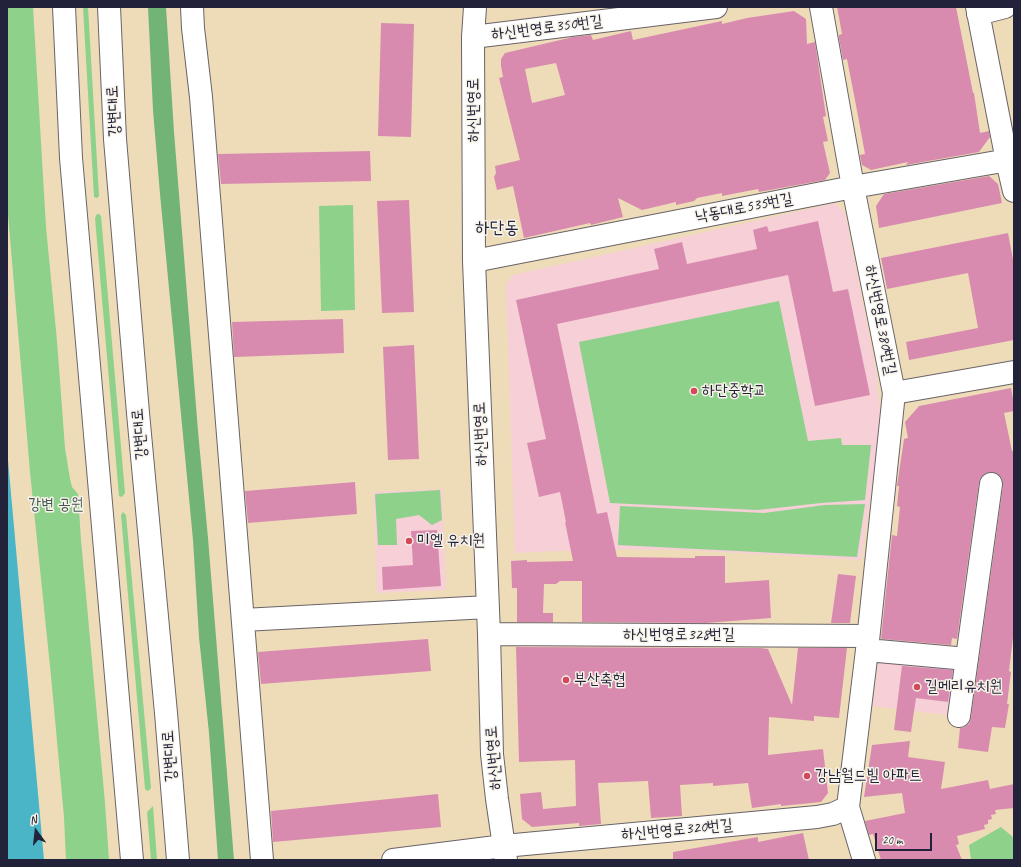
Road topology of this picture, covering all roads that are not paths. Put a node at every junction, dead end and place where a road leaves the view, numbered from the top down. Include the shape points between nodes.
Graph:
1 (64, 7) edge
2 (109, 7) edge
3 (192, 7) edge
4 (475, 7) edge
5 (716, 7) edge
6 (821, 7) edge
7 (1005, 7) edge
8 (978, 10) edge
9 (473, 37) junction
10 (1011, 160) edge
11 (853, 187) junction
12 (1014, 191) edge
13 (474, 261) junction
14 (1014, 372) edge
15 (894, 393) junction
16 (991, 484) dead end
17 (488, 607) junction
18 (243, 620) junction
19 (489, 634) junction
20 (868, 643) junction
21 (967, 659) junction
22 (959, 716) dead end
23 (848, 807) junction
24 (505, 853) edge
25 (132, 860) edge
26 (178, 860) edge
27 (262, 860) edge
28 (393, 860) edge
29 (864, 860) edge

1 - 25 street via 71,158
2 - 26 street, 강변대로 via 116,147
3 - 18 street
4 - 9 street, 하신번영로
5 - 9 street, 하신번영로350번길
6 - 11 street, 하신번영로380번길
7 - 8 street
8 - 10 street
9 - 13 street, 하신번영로
10 - 11 street, 낙동대로535번길
10 - 12 street
11 - 13 street, 낙동대로535번길
11 - 15 street, 하신번영로380번길
13 - 17 street, 하신번영로
14 - 15 street
15 - 20 street, 하신번영로380번길
16 - 21 street
17 - 18 street
17 - 19 street, 하신번영로
18 - 27 street
19 - 20 street, 하신번영로328번길
19 - 24 street, 하신번영로 via 492,754
20 - 21 street, 하신번영로328번길
20 - 23 street, 하신번영로380번길
21 - 22 street
23 - 24 street, 하신번영로320번길 via 834,814 817,817
23 - 29 street, 하신번영로380번길
24 - 28 street, 하신번영로320번길

